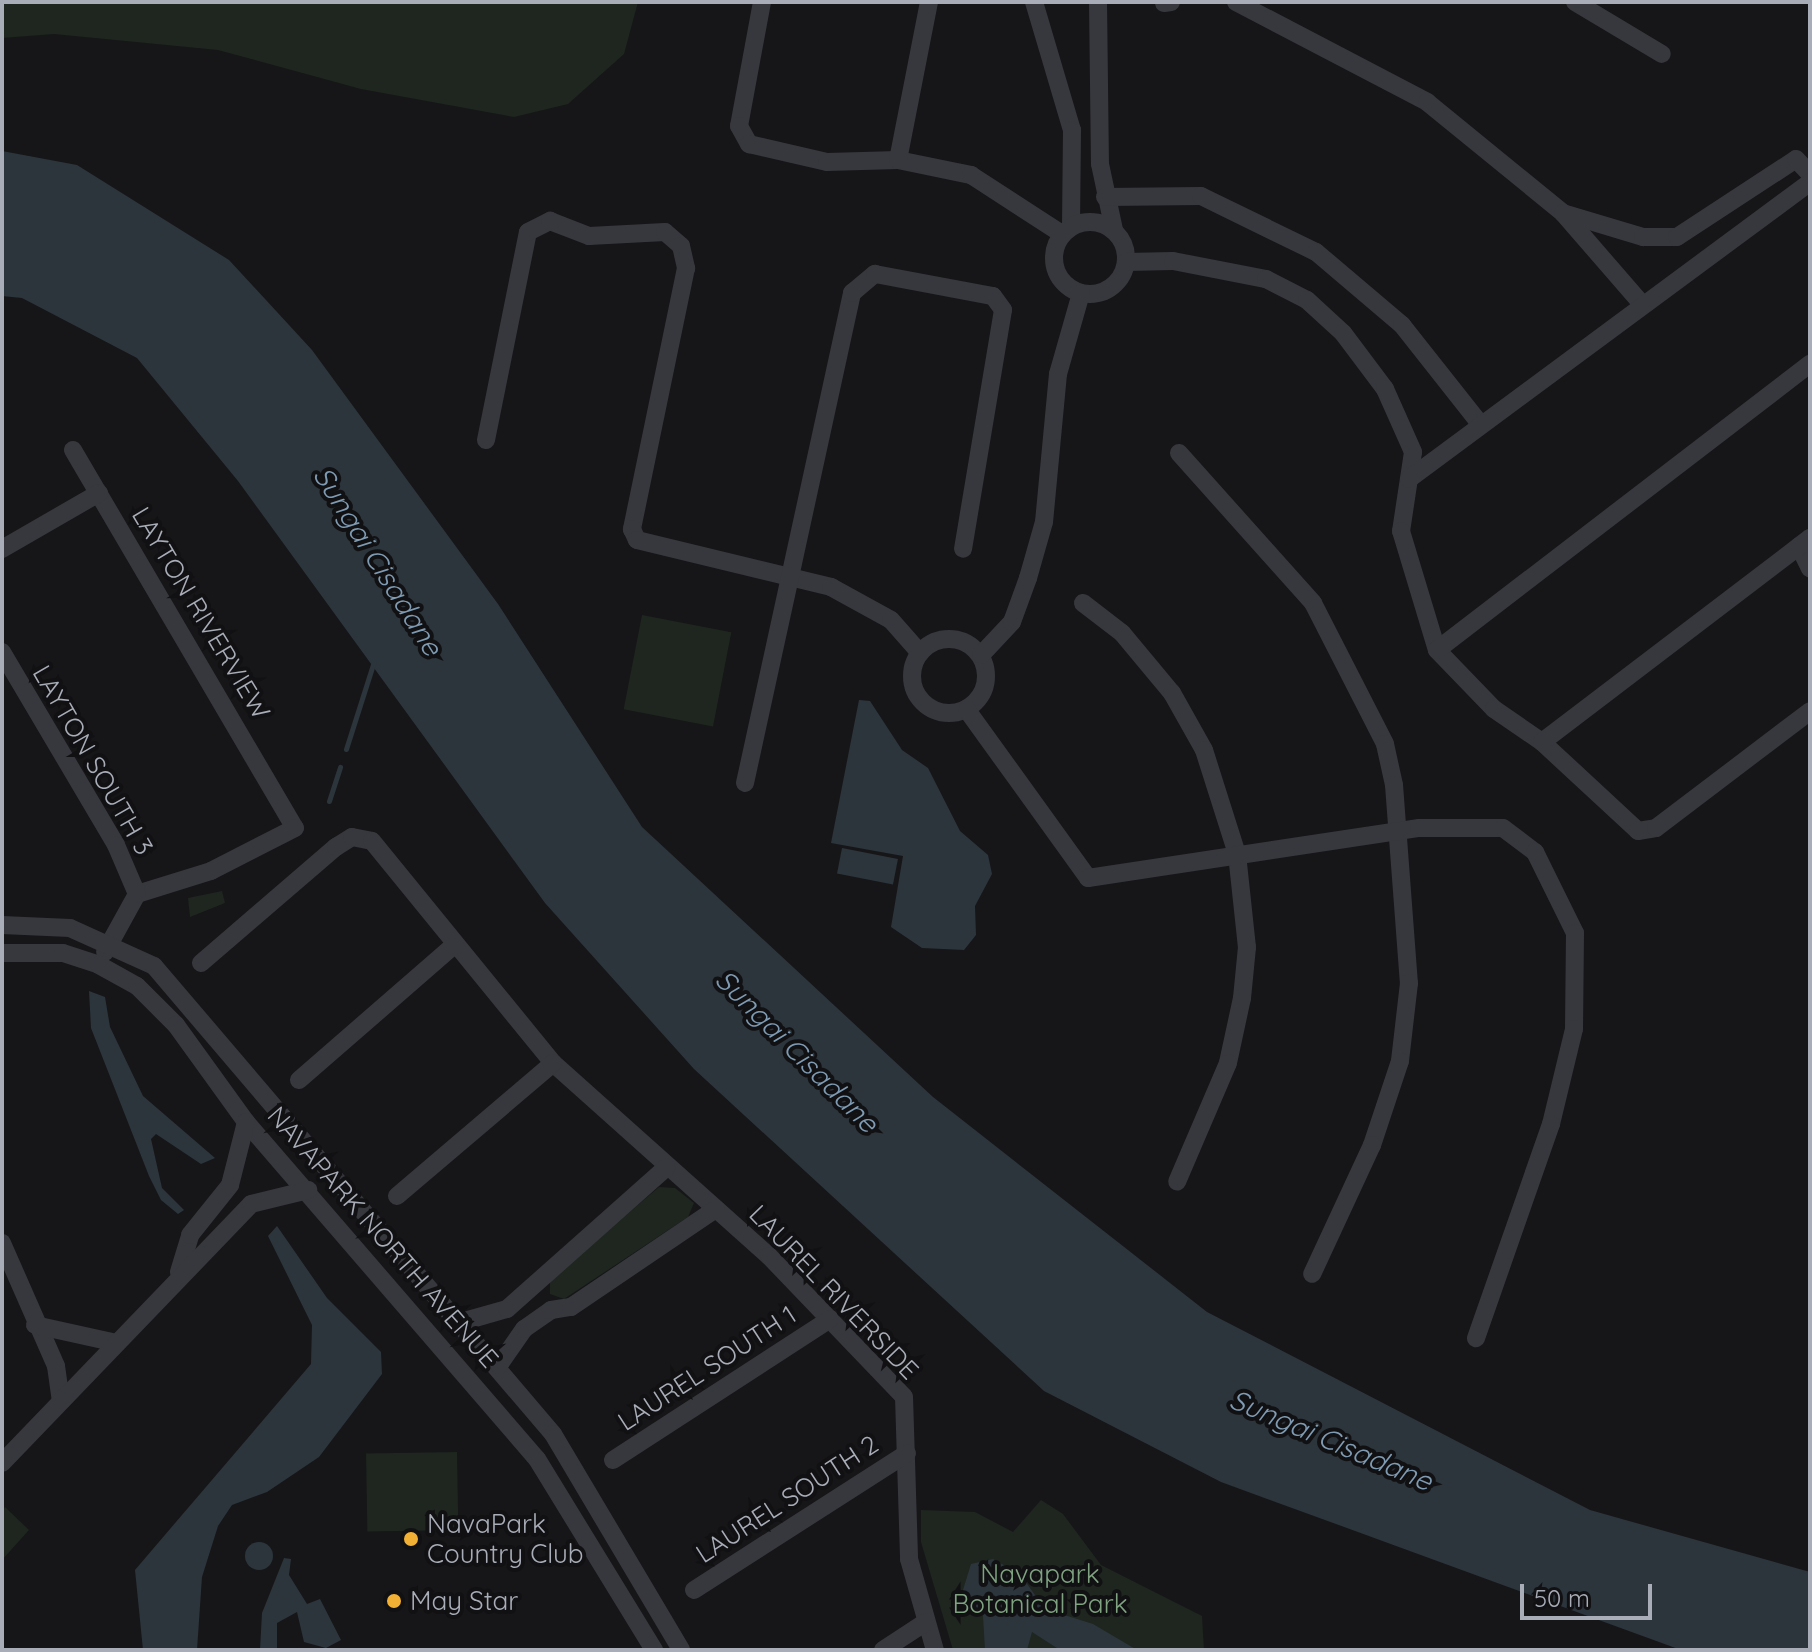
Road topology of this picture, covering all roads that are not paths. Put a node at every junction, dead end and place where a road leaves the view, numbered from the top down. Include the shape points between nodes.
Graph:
1 (762, 2) edge
2 (929, 2) edge
3 (1034, 2) edge
4 (1098, 2) edge
5 (1171, 2) edge
6 (1236, 2) edge
7 (1575, 2) edge
8 (1164, 3) edge
9 (1662, 54) dead end
10 (898, 160) junction
11 (1810, 174) edge
12 (1810, 182) edge
13 (1105, 197) junction
14 (1563, 213) junction
15 (1066, 230) junction
16 (1114, 230) junction
17 (1126, 262) junction
18 (1081, 293) junction
19 (1641, 303) junction
20 (1810, 364) edge
21 (1481, 425) junction
22 (486, 440) dead end
23 (73, 450) dead end
24 (1179, 453) dead end
25 (1409, 479) junction
26 (99, 493) junction
27 (1804, 542) edge
28 (2, 549) edge
29 (963, 549) dead end
30 (1810, 569) edge
31 (786, 572) junction
32 (1083, 603) dead end
33 (1437, 650) junction
34 (2, 652) edge
35 (920, 653) junction
36 (981, 655) junction
37 (967, 710) junction
38 (1810, 711) edge
39 (1542, 742) junction
40 (745, 783) dead end
41 (1399, 831) junction
42 (1237, 854) junction
43 (137, 894) junction
44 (2, 925) edge
45 (109, 942) junction
46 (452, 947) junction
47 (2, 953) edge
48 (201, 963) dead end
49 (99, 965) junction
50 (553, 1063) junction
51 (299, 1080) dead end
52 (246, 1122) junction
53 (666, 1168) junction
54 (1177, 1182) dead end
55 (230, 1185) junction
56 (308, 1190) junction
57 (397, 1196) dead end
58 (251, 1204) junction
59 (716, 1209) junction
60 (2, 1243) edge
61 (1312, 1274) dead end
62 (178, 1275) junction
63 (530, 1286) junction
64 (551, 1310) junction
65 (830, 1319) junction
66 (461, 1322) junction
67 (35, 1325) junction
68 (1476, 1338) dead end
69 (112, 1342) junction
70 (499, 1365) junction
71 (61, 1400) junction
72 (907, 1453) junction
73 (613, 1460) dead end
74 (2, 1463) edge
75 (597, 1502) junction
76 (577, 1515) junction
77 (694, 1590) dead end
78 (926, 1622) junction
79 (654, 1650) edge
80 (681, 1650) edge
81 (883, 1650) edge
82 (935, 1650) edge

1 - 10 street via 742,136 768,151 827,162
2 - 10 street
3 - 15 street via 1072,130
4 - 13 street
5 - 8 street
6 - 14 street via 1427,102
7 - 9 street
10 - 15 street via 971,175
11 - 14 street via 1796,159 1668,239
12 - 19 street
13 - 16 street
13 - 21 street via 1201,196 1316,252 1402,325
14 - 19 street
15 - 16 street via 1093,221
15 - 18 street via 1055,268
16 - 17 street
17 - 18 street via 1115,284
17 - 25 street via 1228,270 1307,300 1385,389 1413,452
18 - 36 street via 1058,374 1044,522 1012,622
19 - 21 street
20 - 33 street
21 - 25 street
22 - 31 street via 528,232 550,221 589,236 665,232 681,246 686,268 632,529 647,547
23 - 26 street, LAYTON RIVERVIEW
24 - 41 street via 1276,558 1346,659 1385,744
25 - 33 street via 1401,531
26 - 28 street
26 - 43 street, LAYTON RIVERVIEW via 285,803 290,835
27 - 30 street
27 - 39 street
29 - 31 street via 1003,310 993,296 875,274 852,293
31 - 35 street via 870,606
31 - 40 street
32 - 42 street via 1122,633 1172,693 1204,750
33 - 39 street via 1494,709
34 - 43 street, LAYTON SOUTH 3 via 116,845
35 - 36 street via 951,639
35 - 37 street via 911,676 920,700 942,713
36 - 37 street via 984,691
37 - 42 street via 1088,878
38 - 39 street via 1644,833
41 - 42 street
41 - 61 street via 1409,983 1400,1061 1372,1145
41 - 68 street via 1472,827 1520,834 1562,894 1575,933 1574,1029 1565,1071
42 - 54 street via 1247,947 1240,1010 1228,1063
43 - 45 street
44 - 45 street via 70,928
45 - 49 street
45 - 66 street via 154,966
46 - 48 street, LAUREL RIVERSIDE via 372,841 352,837
46 - 50 street, LAUREL RIVERSIDE
46 - 51 street
47 - 49 street, NAVAPARK NORTH AVENUE via 63,953
49 - 52 street, NAVAPARK NORTH AVENUE via 137,986 176,1025
50 - 53 street, LAUREL RIVERSIDE
50 - 57 street
52 - 55 street
52 - 56 street, NAVAPARK NORTH AVENUE
53 - 59 street, LAUREL RIVERSIDE
53 - 63 street
55 - 58 street
55 - 62 street via 190,1235
56 - 58 street
56 - 76 street, NAVAPARK NORTH AVENUE via 486,1393
58 - 62 street
59 - 64 street, LAUREL RIVERSIDE via 571,1307
59 - 65 street, LAUREL RIVERSIDE
60 - 67 street
62 - 69 street
63 - 64 street
63 - 66 street via 507,1309
64 - 70 street, LAUREL RIVERSIDE via 524,1329
65 - 72 street, LAUREL RIVERSIDE via 904,1397
65 - 73 street, LAUREL SOUTH 1
66 - 70 street
67 - 69 street
67 - 71 street via 56,1366
69 - 71 street
70 - 75 street
71 - 74 street
72 - 77 street, LAUREL SOUTH 2
72 - 78 street, LAUREL RIVERSIDE via 909,1559
75 - 76 street
75 - 80 street
76 - 79 street, NAVAPARK NORTH AVENUE
78 - 81 street
78 - 82 street, LAUREL RIVERSIDE

